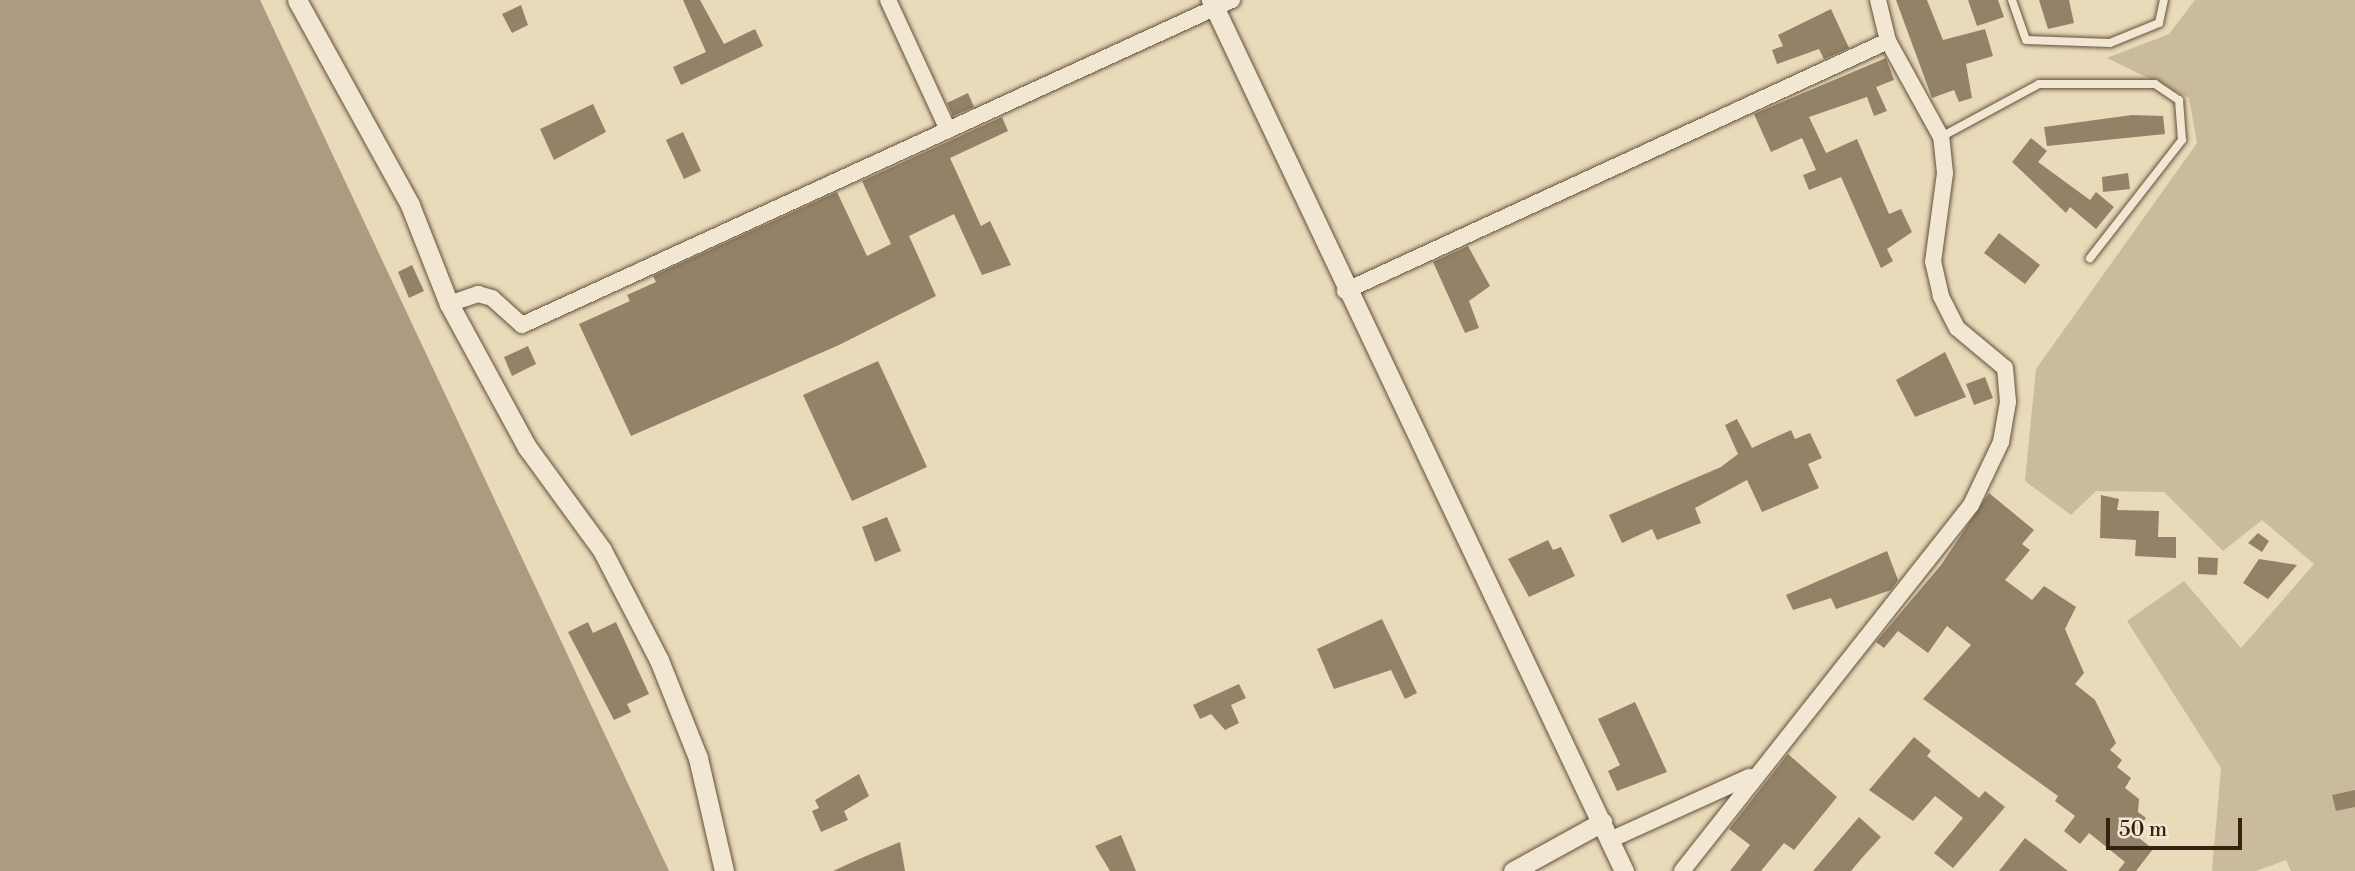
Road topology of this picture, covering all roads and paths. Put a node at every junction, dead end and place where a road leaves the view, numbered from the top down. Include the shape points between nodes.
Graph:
1 (298, 0) edge
2 (888, 0) edge
3 (1878, 0) edge
4 (2012, 0) edge
5 (2164, 0) edge
6 (1219, 3) edge
7 (1888, 41) junction
8 (948, 130) junction
9 (1941, 137) junction
10 (2090, 258) dead end
11 (1345, 291) junction
12 (449, 304) junction
13 (1751, 775) junction
14 (1602, 822) junction
15 (1610, 841) junction
16 (723, 871) edge
17 (1513, 871) edge
18 (1624, 871) edge
19 (1682, 871) edge

1 - 12 street via 410,205
2 - 8 street
3 - 7 street
4 - 5 lane via 2026,40 2110,43 2159,23
6 - 8 street
6 - 11 street
7 - 9 street
7 - 11 street
8 - 12 street via 522,325 492,298 478,294
9 - 10 lane via 2039,84 2155,85 2179,100 2182,140
9 - 13 street via 1945,173 1933,261 1957,328 2005,368 2008,402 2001,442 1971,505
11 - 14 street
12 - 16 street via 527,447 601,550 659,660 698,758
13 - 15 street
13 - 19 street
14 - 15 street
14 - 17 street
15 - 18 street

